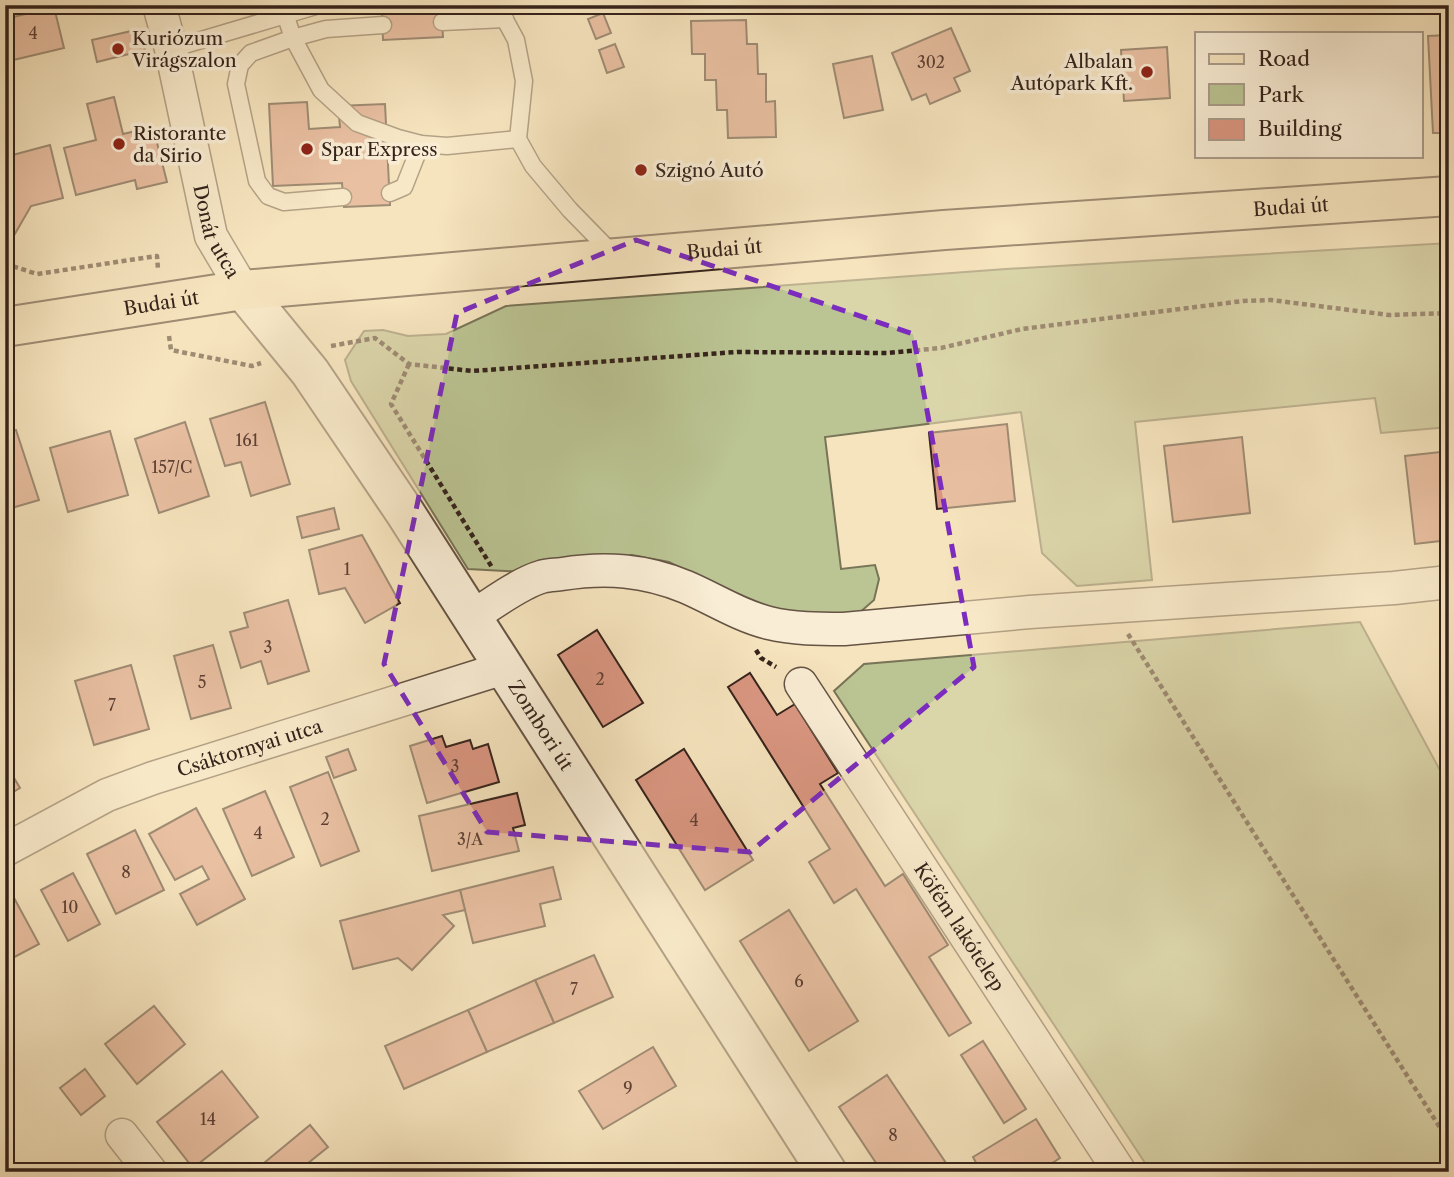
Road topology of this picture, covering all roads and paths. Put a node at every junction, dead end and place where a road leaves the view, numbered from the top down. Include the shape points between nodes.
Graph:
1 (159, 5) edge
2 (319, 5) edge
3 (501, 12) edge
4 (285, 14) junction
5 (442, 22) dead end
6 (383, 25) dead end
7 (293, 38) junction
8 (171, 48) junction
9 (518, 139) junction
10 (421, 144) junction
11 (390, 193) dead end
12 (1449, 196) edge
13 (343, 197) dead end
14 (617, 258) junction
15 (243, 290) junction
16 (1449, 313) edge
17 (5, 327) edge
18 (293, 353) junction
19 (409, 364) junction
20 (1449, 582) edge
21 (508, 594) junction
22 (1111, 607) junction
23 (472, 617) junction
24 (504, 668) junction
25 (801, 684) dead end
26 (5, 850) edge
27 (122, 1135) dead end
28 (1449, 1142) edge
29 (151, 1172) edge
30 (827, 1172) edge
31 (1120, 1172) edge

1 - 8 street, Donát utca
2 - 4 lane
3 - 5 lane
3 - 9 lane via 516,40 524,81
4 - 7 lane
4 - 8 lane
6 - 7 lane via 326,29
7 - 10 lane via 321,90 357,122
7 - 13 lane via 251,54 240,65 236,84 257,181 268,196 284,202
8 - 15 street, Donát utca via 211,236
9 - 10 lane
9 - 14 lane via 533,166
10 - 11 lane via 404,187
12 - 14 main road, Budai út via 957,229
14 - 15 main road, Budai út
15 - 17 main road, Budai út
15 - 18 street, Zombori út
16 - 19 path via 1389,315 1271,300 1243,301 1023,329 941,348 887,353 737,352 472,370
18 - 19 path via 375,338
18 - 23 street, Zombori út
19 - 21 path via 391,404
20 - 22 street
21 - 22 street via 539,577 586,570 630,571 662,578 769,623 814,629
21 - 23 street
22 - 28 path
23 - 24 street, Zombori út
24 - 26 street, Csáktornyai utca via 153,778 107,796
24 - 30 street, Zombori út
25 - 31 street, Köfém lakótelep
27 - 29 street

